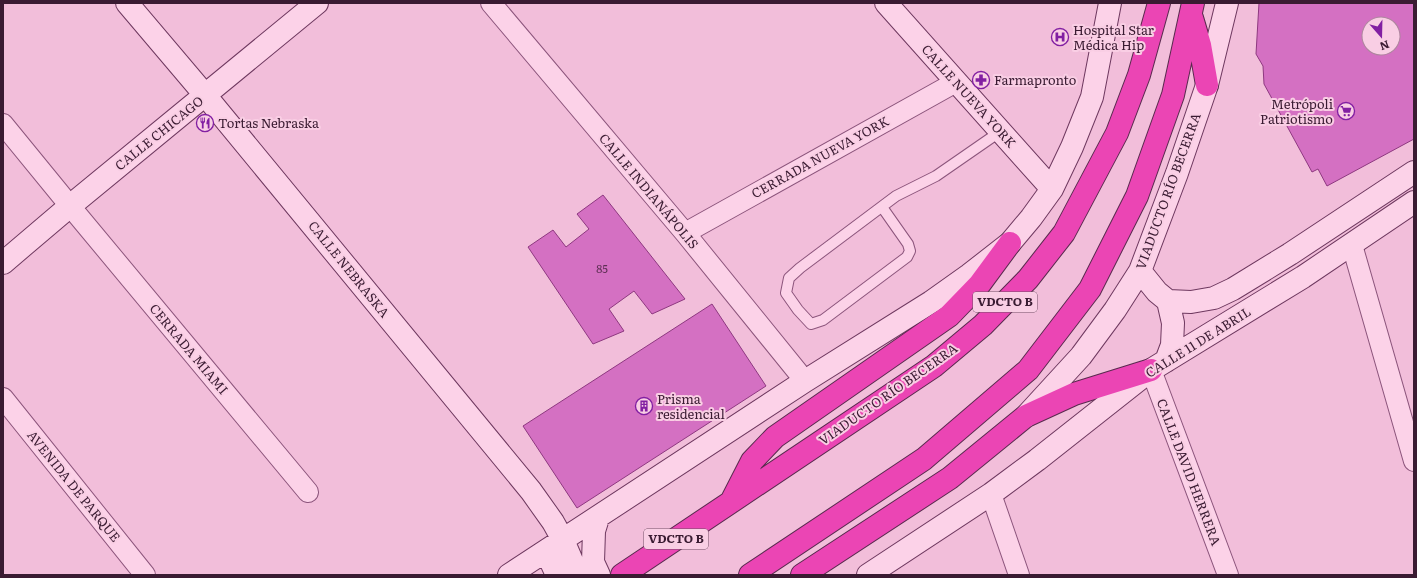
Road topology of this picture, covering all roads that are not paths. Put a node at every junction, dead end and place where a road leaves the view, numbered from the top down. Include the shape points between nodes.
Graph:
1 (127, 3) edge
2 (316, 3) edge
3 (491, 3) edge
4 (886, 3) edge
5 (1110, 3) edge
6 (1159, 3) edge
7 (1227, 3) edge
8 (1192, 9) edge
9 (956, 82) junction
10 (1207, 85) junction
11 (205, 95) junction
12 (3, 124) edge
13 (1001, 131) junction
14 (1414, 172) edge
15 (1052, 189) junction
16 (1414, 202) edge
17 (70, 206) junction
18 (882, 207) junction
19 (685, 233) junction
20 (1010, 243) junction
21 (1352, 245) junction
22 (3, 263) edge
23 (1140, 271) junction
24 (1168, 301) junction
25 (1158, 366) junction
26 (805, 381) junction
27 (3, 398) edge
28 (1026, 416) junction
29 (1414, 461) edge
30 (308, 492) dead end
31 (991, 494) junction
32 (730, 503) junction
33 (598, 518) junction
34 (554, 546) junction
35 (581, 572) edge
36 (145, 575) edge
37 (509, 575) edge
38 (622, 575) edge
39 (750, 575) edge
40 (802, 575) edge
41 (868, 575) edge
42 (1019, 575) edge
43 (1228, 575) edge

1 - 11 street, CALLE NEBRASKA
2 - 11 street, CALLE CHICAGO
3 - 19 street, CALLE INDIANÁPOLIS
4 - 9 street, CALLE NUEVA YORK
5 - 15 street via 1092,97
6 - 32 highway, VIADUCTO RÍO BECERRA / VDCTO B via 1139,75 1117,133 1064,233 1028,279 983,325 934,366
7 - 10 street, VIADUCTO RÍO BECERRA
8 - 10 highway
8 - 39 highway via 1173,95 1137,196 1090,289 1028,370 924,459
9 - 13 street, CALLE NUEVA YORK
9 - 19 street, CERRADA NUEVA YORK
10 - 23 street, VIADUCTO RÍO BECERRA via 1178,173
11 - 17 street, CALLE CHICAGO
11 - 34 street, CALLE NEBRASKA via 531,491 553,522
12 - 17 street, CERRADA MIAMI
13 - 15 street, CALLE NUEVA YORK
13 - 18 lane via 936,176 896,196
14 - 24 street via 1233,289 1214,298 1192,302
15 - 20 street via 1032,218
16 - 21 street, CALLE 11 DE ABRIL
17 - 22 street, CALLE CHICAGO
17 - 30 street, CERRADA MIAMI
18 - 18 lane via 789,278 786,293 811,324 823,320 907,257 910,251 908,244
19 - 26 street, CALLE INDIANÁPOLIS
20 - 26 street via 931,302
20 - 32 highway via 979,285 949,316 775,436 752,461
21 - 25 street, CALLE 11 DE ABRIL
21 - 29 street
23 - 24 street
23 - 28 street, VIADUCTO RÍO BECERRA via 1081,356
24 - 25 street via 1173,323 1172,345
25 - 28 highway via 1074,394
25 - 31 street, CALLE 11 DE ABRIL
25 - 43 street, CALLE DAVID HERRERA
26 - 33 street
27 - 36 street, AVENIDA DE PARQUE
28 - 40 highway via 950,478
31 - 41 street
31 - 42 street
32 - 38 highway, VIADUCTO RÍO BECERRA / VDCTO B
33 - 34 street
33 - 35 street via 594,538
34 - 35 street, CALLE NEBRASKA
34 - 37 street

